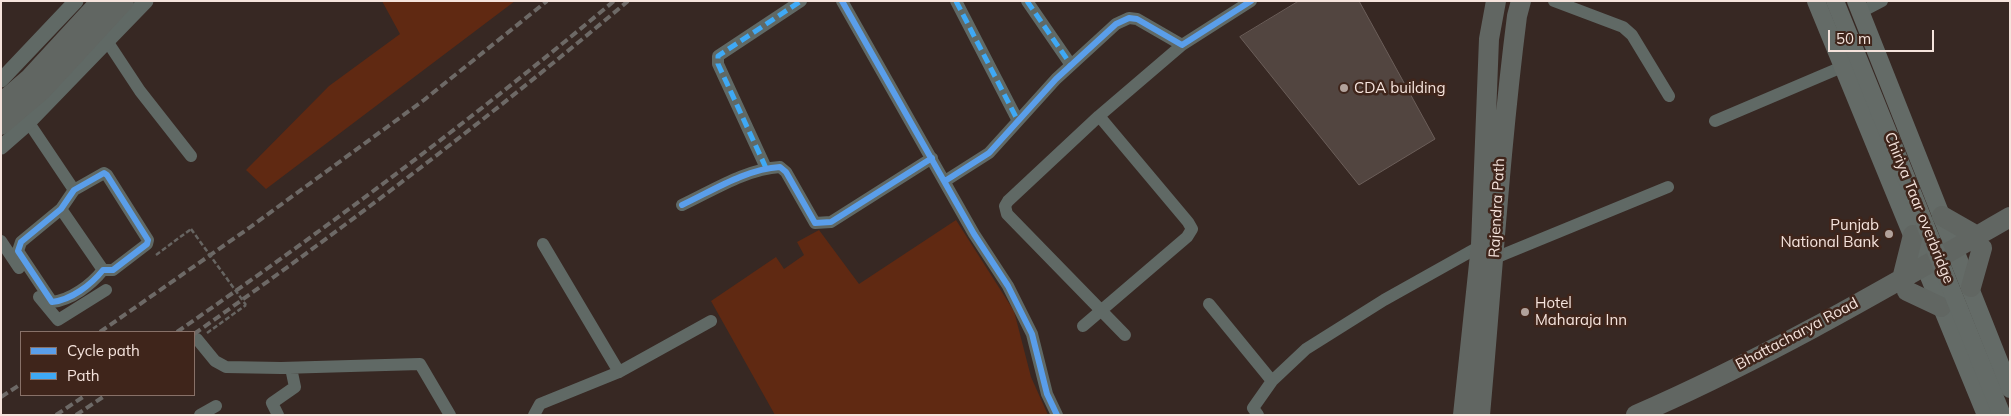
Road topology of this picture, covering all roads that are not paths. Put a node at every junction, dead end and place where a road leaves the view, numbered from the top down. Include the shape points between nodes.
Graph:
1 (76, 1) edge
2 (101, 1) edge
3 (124, 1) edge
4 (146, 1) edge
5 (802, 1) edge
6 (842, 1) edge
7 (956, 1) edge
8 (1028, 1) edge
9 (1251, 1) edge
10 (1496, 1) edge
11 (1521, 1) edge
12 (1554, 1) edge
13 (1816, 1) edge
14 (1835, 1) edge
15 (1882, 1) edge
16 (1858, 7) edge
17 (1489, 39) junction
18 (107, 41) junction
19 (1514, 41) junction
20 (1182, 45) junction
21 (1071, 65) junction
22 (1842, 67) junction
23 (1, 80) edge
24 (1669, 96) dead end
25 (1, 103) edge
26 (1099, 116) junction
27 (1018, 121) junction
28 (1715, 121) dead end
29 (29, 123) junction
30 (1, 125) edge
31 (1, 147) edge
32 (191, 156) dead end
33 (932, 158) junction
34 (766, 168) junction
35 (945, 181) junction
36 (1668, 187) dead end
37 (74, 190) junction
38 (682, 205) dead end
39 (61, 209) junction
40 (1942, 216) junction
41 (2010, 217) edge
42 (2010, 232) edge
43 (1913, 235) junction
44 (1, 242) edge
45 (1980, 242) junction
46 (543, 244) dead end
47 (1491, 248) junction
48 (1958, 255) junction
49 (103, 270) junction
50 (1928, 272) junction
51 (1904, 285) junction
52 (1971, 287) junction
53 (106, 290) dead end
54 (1209, 304) dead end
55 (1941, 307) junction
56 (1100, 310) junction
57 (711, 321) dead end
58 (1083, 326) dead end
59 (1125, 336) dead end
60 (197, 339) road end
61 (291, 368) junction
62 (618, 372) junction
63 (1272, 382) junction
64 (2010, 389) edge
65 (216, 406) dead end
66 (200, 415) edge
67 (278, 415) edge
68 (450, 415) edge
69 (534, 415) edge
70 (1058, 415) edge
71 (1258, 415) edge
72 (1463, 415) edge
73 (1480, 415) edge
74 (1636, 415) edge
75 (1668, 415) edge
76 (1986, 415) edge
77 (2002, 415) edge

1 - 23 street
2 - 25 highway via 30,78
3 - 30 highway via 41,91
4 - 18 street
5 - 34 street via 718,56 718,64
6 - 33 street
7 - 27 street
8 - 21 street
9 - 20 street
10 - 17 highway, Rajendra Path
11 - 19 highway, Rajendra Path
12 - 24 street via 1623,27 1632,35
13 - 22 main road
14 - 77 main road, Chiriya Taar overbridge, bridge
15 - 16 street
16 - 40 main road
17 - 19 highway
17 - 47 highway, Rajendra Path
18 - 29 street
18 - 32 street via 140,91
19 - 47 highway, Rajendra Path
20 - 21 street via 1129,18 1116,24
20 - 26 street
21 - 27 street
22 - 28 street
22 - 43 main road
26 - 56 street via 1192,229
26 - 56 street via 1005,206 1006,214
27 - 35 street via 988,153
29 - 31 street
29 - 37 street
33 - 34 street via 831,222 820,224 815,223 783,168
33 - 35 street
34 - 38 street
35 - 70 street via 1008,286 1032,334 1047,394
36 - 47 street
37 - 39 street
37 - 49 street via 100,174 107,175 148,240 145,247 113,270
39 - 49 street
39 - 49 street via 21,242 18,251 49,298 52,302 69,297
40 - 45 highway
40 - 48 main road
41 - 45 highway
42 - 45 highway
43 - 50 main road
43 - 51 highway
44 - 53 street via 58,320
45 - 48 highway, Bhattacharya Road
45 - 52 highway
46 - 62 street
47 - 63 street via 1384,300 1306,349
47 - 72 highway, Rajendra Path
47 - 73 highway, Rajendra Path
48 - 50 highway, Bhattacharya Road
48 - 52 main road
50 - 51 highway, Bhattacharya Road
50 - 55 main road
51 - 55 highway
51 - 74 highway, Bhattacharya Road
51 - 75 highway, Bhattacharya Road
52 - 64 main road
54 - 63 street
55 - 76 main road
56 - 58 street
56 - 59 street
57 - 62 street
60 - 61 street via 215,361 226,367
61 - 67 street via 295,386 272,403
61 - 68 street via 420,364
62 - 69 street via 540,404
63 - 71 street via 1253,408
65 - 66 street

